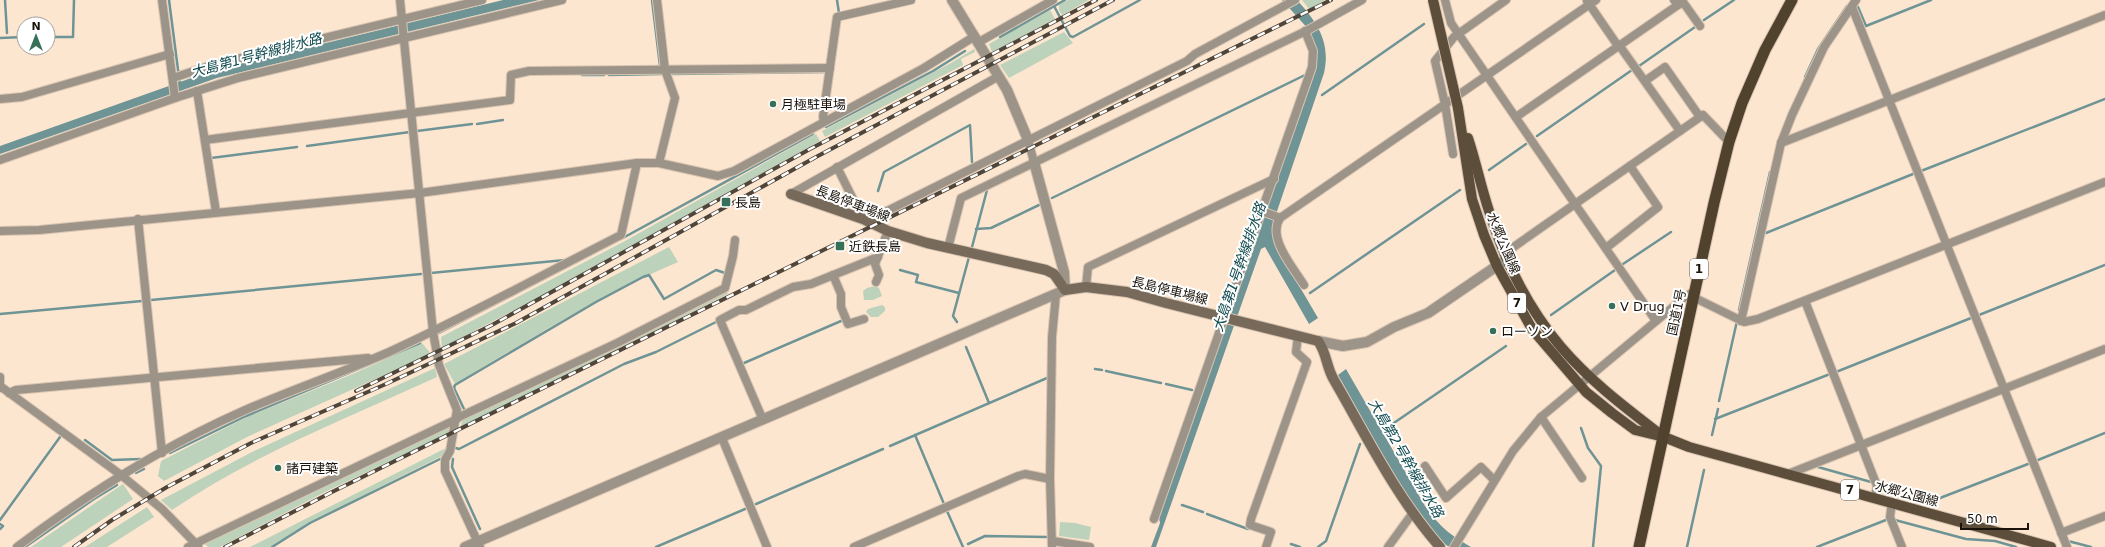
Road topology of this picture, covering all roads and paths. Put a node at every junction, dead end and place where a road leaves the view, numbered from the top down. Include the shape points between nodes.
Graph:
1 (162, 0) edge
2 (400, 0) edge
3 (482, 0) edge
4 (562, 0) edge
5 (657, 0) edge
6 (912, 0) edge
7 (952, 0) edge
8 (1053, 0) edge
9 (1295, 0) edge
10 (1362, 0) edge
11 (1433, 0) edge
12 (1445, 0) edge
13 (1506, 0) edge
14 (1792, 0) edge
15 (1590, 1) edge
16 (1676, 3) edge
17 (1853, 3) edge
18 (2105, 15) edge
19 (403, 20) junction
20 (1700, 26) dead end
21 (1306, 30) junction
22 (1458, 34) junction
23 (404, 36) junction
24 (977, 39) junction
25 (1619, 46) junction
26 (170, 54) junction
27 (830, 68) junction
28 (665, 70) junction
29 (1488, 75) junction
30 (999, 76) junction
31 (176, 78) junction
32 (1646, 81) junction
33 (197, 90) junction
34 (175, 96) junction
35 (0, 99) edge
36 (1889, 100) junction
37 (1445, 104) junction
38 (1458, 108) junction
39 (410, 113) junction
40 (1516, 117) junction
41 (1700, 117) junction
42 (824, 121) junction
43 (1680, 131) junction
44 (205, 140) junction
45 (1028, 140) junction
46 (1729, 142) junction
47 (1781, 143) junction
48 (1453, 154) dead end
49 (0, 160) edge
50 (1034, 162) junction
51 (637, 163) junction
52 (659, 163) junction
53 (1630, 166) junction
54 (837, 167) junction
55 (1274, 179) junction
56 (2105, 182) edge
57 (420, 193) junction
58 (791, 194) joint
59 (1575, 204) junction
60 (216, 212) junction
61 (1263, 212) junction
62 (1279, 217) junction
63 (138, 220) junction
64 (865, 220) junction
65 (0, 231) edge
66 (888, 231) junction
67 (735, 240) dead end
68 (1947, 245) junction
69 (948, 248) junction
70 (1606, 248) junction
71 (1506, 256) junction
72 (878, 257) junction
73 (1497, 266) junction
74 (833, 276) junction
75 (876, 282) dead end
76 (1304, 285) dead end
77 (1086, 287) junction
78 (1061, 292) junction
79 (1694, 294) junction
80 (1805, 301) junction
81 (1225, 317) junction
82 (864, 319) dead end
83 (1738, 320) junction
84 (1656, 321) junction
85 (433, 332) junction
86 (1298, 336) junction
87 (1318, 341) junction
88 (2105, 349) edge
89 (376, 357) junction
90 (0, 377) edge
91 (1590, 377) junction
92 (155, 378) junction
93 (1579, 384) junction
94 (0, 387) edge
95 (2004, 390) junction
96 (9, 393) junction
97 (1540, 417) junction
98 (457, 419) junction
99 (763, 420) junction
100 (1664, 437) junction
101 (722, 438) junction
102 (1861, 445) junction
103 (162, 453) junction
104 (1425, 466) dead end
105 (1788, 474) junction
106 (121, 476) junction
107 (1582, 478) dead end
108 (1050, 479) junction
109 (1494, 480) junction
110 (1875, 497) junction
111 (1892, 502) junction
112 (1412, 514) junction
113 (2105, 516) edge
114 (1154, 519) dead end
115 (2061, 533) junction
116 (478, 544) edge
117 (1053, 544) edge
118 (2032, 545) edge
119 (194, 546) edge
120 (17, 547) edge
121 (465, 547) edge
122 (767, 547) edge
123 (854, 547) edge
124 (1090, 547) edge
125 (1266, 547) edge
126 (1388, 547) edge
127 (1440, 547) edge
128 (1454, 547) edge
129 (1639, 547) edge
130 (1902, 547) edge
131 (2051, 547) edge
132 (2067, 547) edge

1 - 26 street
2 - 19 street
3 - 19 street
4 - 23 street
5 - 28 street
6 - 27 street via 837,17
7 - 24 street
8 - 24 street
9 - 45 street via 1195,54 1187,61
10 - 21 street
11 - 38 main road, 水郷公園線 / 7, bridge
12 - 22 street via 1451,23
13 - 22 street
14 - 46 highway, 国道1号 / 1 via 1752,79
15 - 25 street
15 - 29 street
16 - 20 street via 1683,2
16 - 25 street
17 - 36 street
17 - 47 street via 1824,47
18 - 36 street
19 - 23 street
19 - 31 street via 212,65
21 - 50 street
21 - 55 street via 1313,51 1312,67
22 - 29 street
22 - 37 street via 1435,61
23 - 33 street
23 - 39 street
24 - 30 street
24 - 42 street
25 - 32 street
25 - 40 street
26 - 31 street
26 - 35 street via 22,97
27 - 28 street
27 - 42 street
28 - 39 street via 529,71 511,75 510,100
28 - 52 street via 675,98
29 - 37 street
29 - 40 street
30 - 45 street via 1016,108
30 - 54 street
31 - 34 street
32 - 41 street via 1665,68
32 - 43 street
33 - 34 street
33 - 44 street
34 - 49 street
36 - 47 street
36 - 68 street
37 - 48 street
37 - 62 street
38 - 71 main road, 水郷公園線 / 7 via 1488,210
38 - 73 main road, 水郷公園線 / 7 via 1472,199
39 - 44 street
39 - 57 street
40 - 59 street
41 - 43 street
41 - 46 street via 1703,116
42 - 52 street via 734,171 718,176
43 - 53 street
44 - 60 street
45 - 50 street
45 - 64 street
46 - 79 highway, 国道1号 / 1
47 - 83 street
50 - 69 street via 960,198
50 - 78 street via 1064,272
51 - 52 street
51 - 57 street
51 - 85 street via 621,235
53 - 59 street
53 - 70 street via 1658,207
54 - 58 street
54 - 64 street
55 - 61 street
55 - 77 street via 1088,268
56 - 68 street
57 - 60 street
57 - 85 street
58 - 64 main road, 長島停車場線
59 - 70 street
59 - 71 street
60 - 63 street
61 - 62 street
61 - 81 street
62 - 76 street via 1276,234
63 - 65 street via 39,230
63 - 92 street
64 - 66 main road, 長島停車場線
66 - 69 main road, 長島停車場線
66 - 72 street
67 - 98 street via 734,256 724,288 617,343
68 - 80 street
68 - 95 street
69 - 78 main road, 長島停車場線 via 1046,270 1054,274
70 - 84 street
71 - 73 street
71 - 91 main road, 水郷公園線 / 7 via 1540,319 1561,347
72 - 74 street
72 - 75 street via 875,264 879,275
73 - 87 street via 1428,313 1367,342 1343,346
73 - 93 main road, 水郷公園線 / 7 via 1532,329
74 - 82 street via 841,294 841,307 848,324
74 - 99 street via 811,284 793,286 720,320
77 - 78 main road, 長島停車場線
77 - 81 main road, 長島停車場線 via 1127,292
78 - 99 street
78 - 108 street via 1052,337
79 - 83 street
79 - 84 street
79 - 100 highway, 国道1号 / 1
80 - 83 street via 1758,319 1744,322
80 - 102 street
81 - 86 main road, 長島停車場線
81 - 114 street
84 - 91 street
85 - 89 street
85 - 98 street via 439,365 457,410
86 - 87 main road, 長島停車場線
86 - 125 street via 1296,352 1307,362 1250,525 1271,532
87 - 112 main road via 1323,348 1331,376
88 - 95 street
89 - 92 street
89 - 103 street via 243,412
90 - 94 street
91 - 93 street
91 - 100 main road, 水郷公園線 / 7 via 1621,405
92 - 96 street via 16,390
92 - 103 street
93 - 97 street
93 - 100 main road, 水郷公園線 / 7 via 1635,430
94 - 96 street
95 - 102 street
95 - 115 street
96 - 106 street
97 - 107 street
97 - 109 street
98 - 116 street via 450,451 445,460 445,471
98 - 119 street
99 - 101 street
100 - 105 main road, 水郷公園線 / 7 via 1689,447
100 - 129 highway, 国道1号 / 1
101 - 116 street
101 - 122 street
102 - 105 street
102 - 110 street via 1877,486
103 - 106 street
104 - 109 street via 1446,498 1481,467
105 - 110 main road, 水郷公園線 / 7
106 - 119 street via 162,509
106 - 120 street
108 - 117 street
108 - 123 street via 1025,474 1018,476
109 - 128 street
110 - 111 main road, 水郷公園線 / 7
111 - 118 main road, 水郷公園線 / 7
111 - 130 street via 1890,517
112 - 126 street
112 - 127 main road
113 - 115 street
115 - 132 street
116 - 121 street
117 - 124 street
118 - 131 main road, 水郷公園線 / 7

